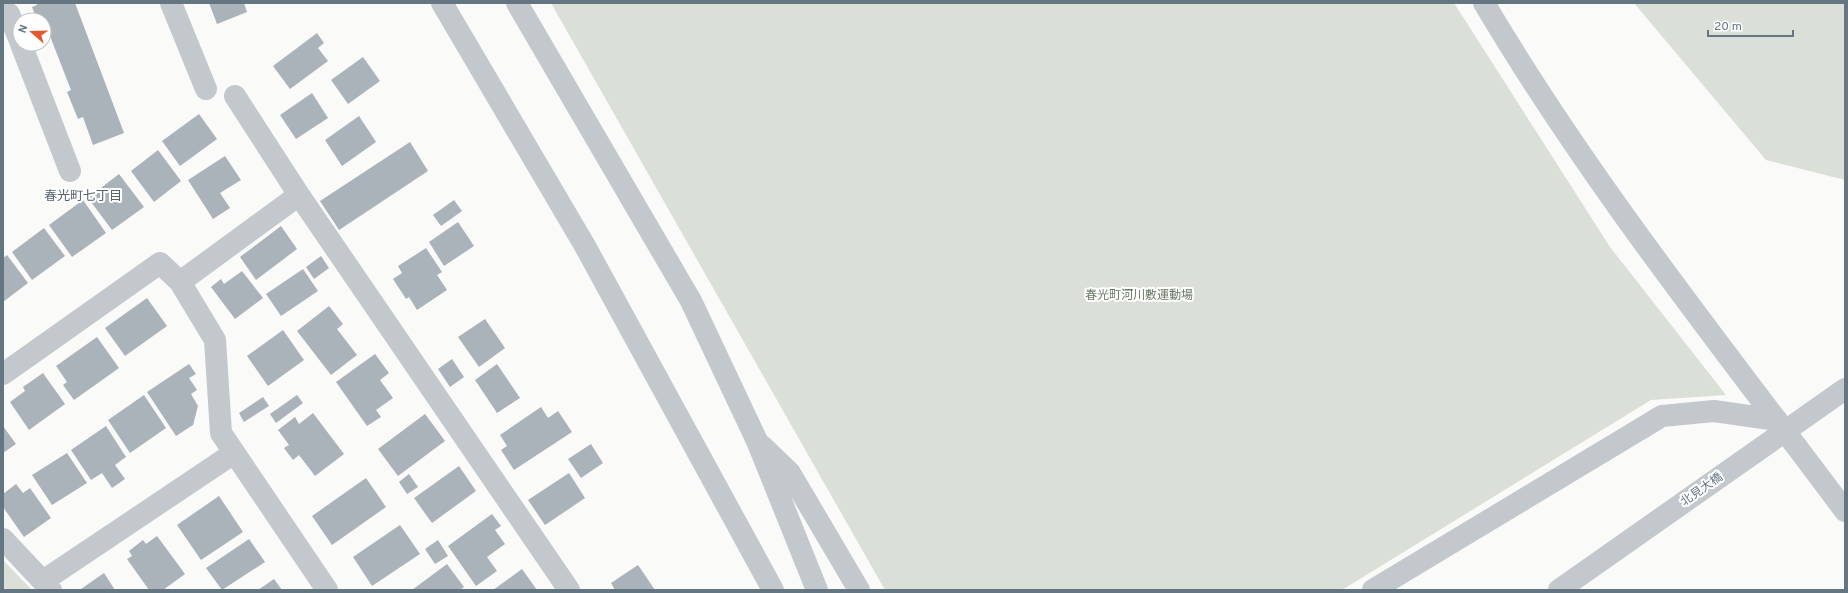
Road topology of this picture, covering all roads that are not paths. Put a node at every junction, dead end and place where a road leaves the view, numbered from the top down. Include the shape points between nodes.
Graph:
1 (172, 3) edge
2 (442, 3) edge
3 (517, 3) edge
4 (1484, 3) edge
5 (3, 9) edge
6 (12, 21) edge
7 (24, 52) edge
8 (206, 89) dead end
9 (235, 96) dead end
10 (70, 171) dead end
11 (299, 194) junction
12 (180, 282) junction
13 (3, 374) edge
14 (1845, 389) edge
15 (1777, 420) junction
16 (757, 441) junction
17 (234, 453) junction
18 (1845, 511) edge
19 (3, 539) edge
20 (47, 585) edge
21 (327, 590) edge
22 (569, 590) edge
23 (773, 590) edge
24 (817, 590) edge
25 (859, 590) edge
26 (1373, 590) edge
27 (1559, 590) edge

1 - 8 street
2 - 23 street via 585,246
3 - 16 street via 691,301
4 - 15 street via 1518,60 1636,232
5 - 6 street
7 - 10 street
9 - 11 street
11 - 12 street
11 - 22 street
12 - 13 street via 160,263
12 - 17 street via 215,340 221,433
14 - 27 street, 北見大橋, bridge
15 - 18 street
15 - 26 street via 1714,411 1662,416
16 - 24 street
16 - 25 street via 790,473
17 - 20 street
17 - 21 street
19 - 20 street

